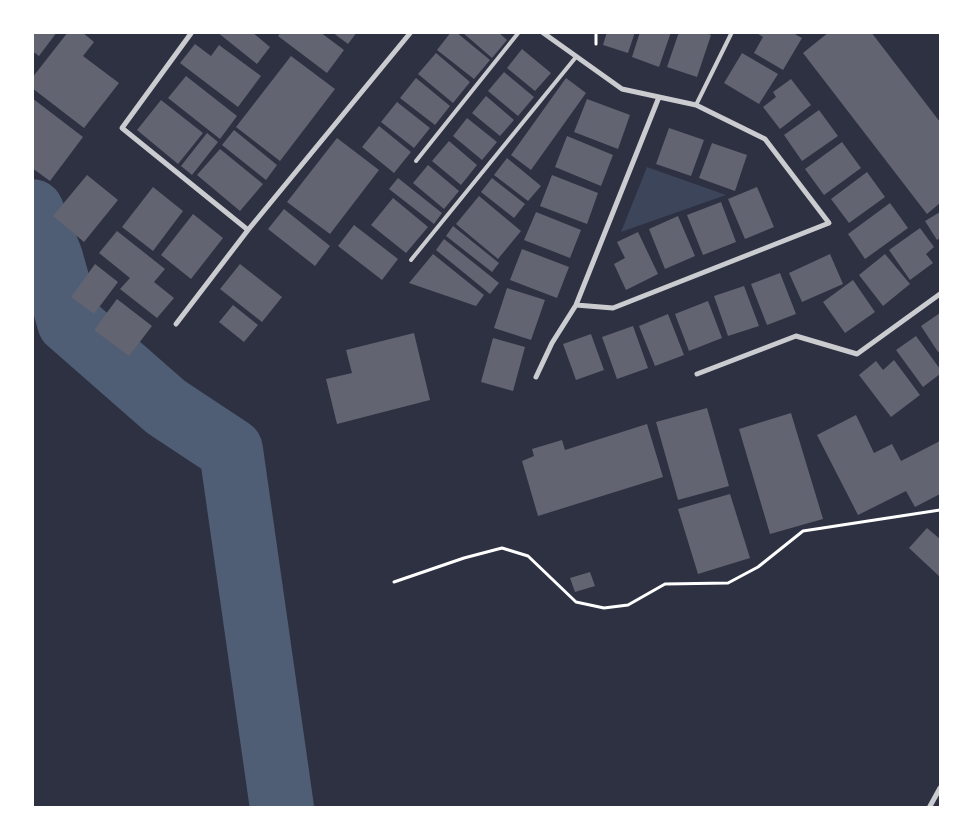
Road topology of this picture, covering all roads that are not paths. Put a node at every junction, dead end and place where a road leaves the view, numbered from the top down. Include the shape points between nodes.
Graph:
1 (192, 32) edge
2 (411, 32) edge
3 (519, 32) edge
4 (542, 32) edge
5 (732, 32) edge
6 (576, 57) junction
7 (659, 97) junction
8 (696, 105) junction
9 (416, 161) dead end
10 (248, 230) junction
11 (411, 260) dead end
12 (940, 294) edge
13 (576, 306) junction
14 (176, 324) dead end
15 (697, 374) dead end
16 (536, 377) dead end
17 (940, 788) edge
18 (929, 808) edge

1 - 10 street via 122,128
2 - 10 street
3 - 9 lane
4 - 6 street
5 - 8 lane
6 - 7 street via 622,89
6 - 11 lane
7 - 8 street
7 - 13 street
8 - 13 street via 765,139 829,224 613,308
10 - 14 street
12 - 15 street via 857,354 796,336
13 - 16 street via 552,343
17 - 18 street

